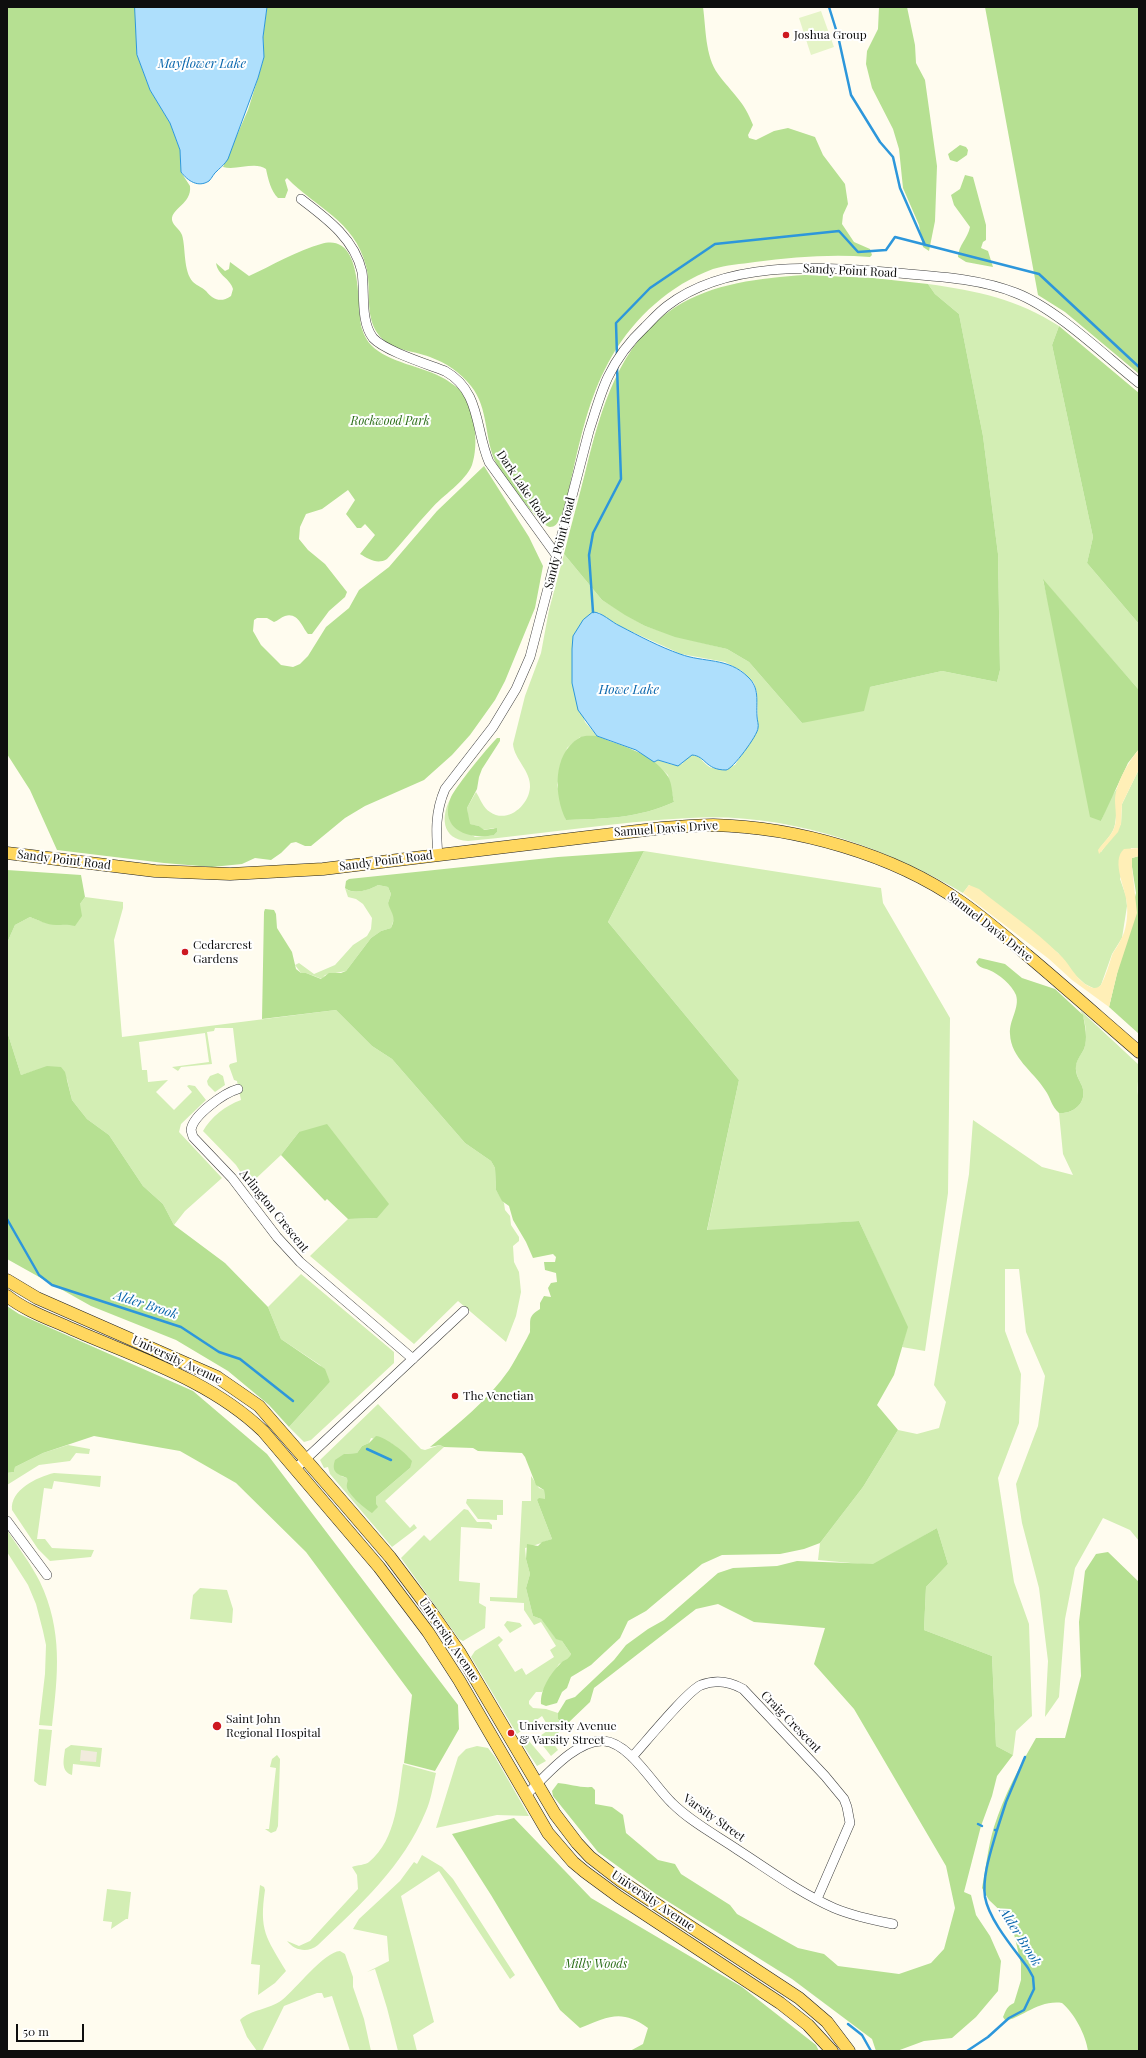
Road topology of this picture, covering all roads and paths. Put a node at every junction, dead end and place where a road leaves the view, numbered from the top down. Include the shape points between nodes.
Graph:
1 (300, 199) dead end
2 (1139, 383) edge
3 (557, 556) junction
4 (7, 853) edge
5 (438, 856) junction
6 (1139, 1052) edge
7 (238, 1089) dead end
8 (7, 1280) edge
9 (7, 1296) edge
10 (464, 1312) dead end
11 (413, 1359) junction
12 (306, 1459) junction
13 (295, 1469) junction
14 (7, 1521) edge
15 (47, 1576) dead end
16 (632, 1757) junction
17 (538, 1784) junction
18 (526, 1795) junction
19 (817, 1899) junction
20 (892, 1924) dead end
21 (832, 2051) edge
22 (849, 2051) edge

1 - 3 street, Dark Lake Road via 335,226 357,257 366,318 374,338 388,348 452,375 467,391 474,405 489,462
2 - 3 street, Sandy Point Road via 1048,311 1033,301 999,288 944,278 822,268 776,270 721,280 692,291 667,306 641,331 616,362 595,411
3 - 5 street, Sandy Point Road via 536,638 516,689 493,727 453,777 440,800 436,825
4 - 5 main road, Sandy Point Road via 155,871 208,874 323,869
5 - 6 main road, Samuel Davis Drive via 636,830 711,825 768,830 828,843 905,871 960,902
7 - 11 street, Arlington Crescent via 223,1095 195,1121 191,1130 193,1137 232,1178 277,1237 300,1262
8 - 12 main road, University Avenue via 37,1298 217,1377 259,1406
9 - 13 main road, University Avenue via 37,1314 219,1395 249,1418
10 - 11 street
11 - 12 street
12 - 13 street
12 - 17 main road, University Avenue via 390,1557 432,1613 460,1653
13 - 18 main road, University Avenue via 378,1567 428,1632
14 - 15 street
16 - 17 street, Varsity Street via 615,1744 596,1741 573,1752
16 - 19 street, Varsity Street via 670,1802 692,1820
16 - 19 street, Craig Crescent via 699,1686 720,1681 742,1689 826,1776 848,1807 850,1823
17 - 18 street, Varsity Street
17 - 22 main road, University Avenue via 565,1828 590,1857 621,1882 799,1998 827,2022
18 - 21 main road, University Avenue via 548,1833 585,1872 780,2003 808,2024
19 - 20 street, Varsity Street via 863,1918

